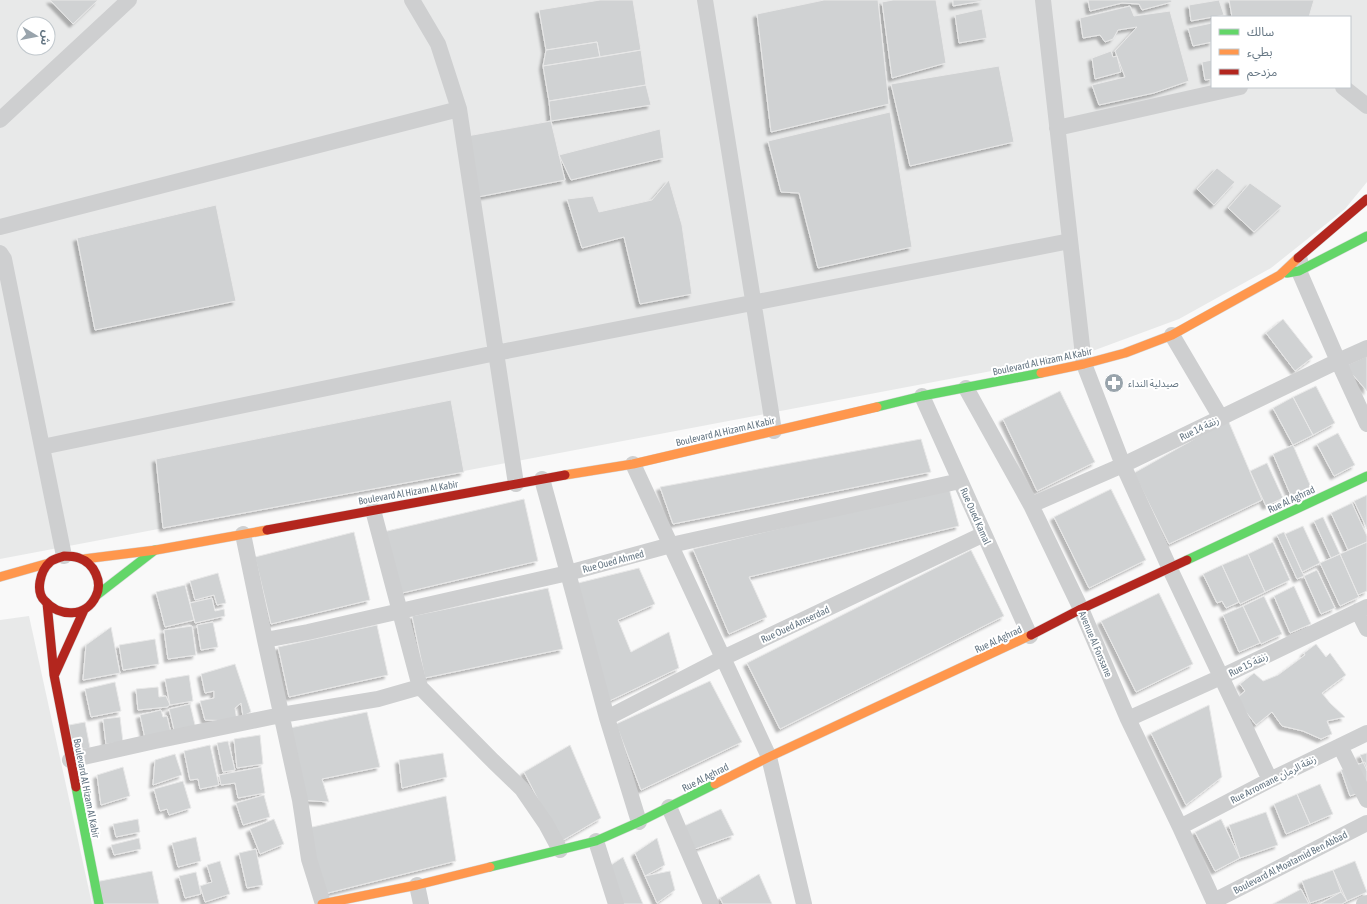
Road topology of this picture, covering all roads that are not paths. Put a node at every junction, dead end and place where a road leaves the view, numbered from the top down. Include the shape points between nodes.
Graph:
1 (129, 0) edge
2 (412, 0) edge
3 (705, 0) edge
4 (1043, 0) edge
5 (1236, 88) edge
6 (1344, 88) edge
7 (1367, 106) edge
8 (459, 109) junction
9 (0, 120) edge
10 (1057, 128) junction
11 (1367, 199) edge
12 (0, 227) edge
13 (1367, 236) edge
14 (1070, 241) junction
15 (0, 253) edge
16 (1301, 255) junction
17 (1299, 271) junction
18 (1280, 274) junction
19 (753, 303) junction
20 (1172, 335) junction
21 (1367, 348) edge
22 (496, 353) junction
23 (1338, 361) junction
24 (1084, 364) junction
25 (966, 388) junction
26 (922, 396) junction
27 (1220, 418) junction
28 (1367, 424) edge
29 (774, 431) junction
30 (42, 446) junction
31 (633, 464) junction
32 (1123, 465) junction
33 (1367, 476) edge
34 (542, 479) junction
35 (960, 481) junction
36 (516, 484) junction
37 (1030, 505) junction
38 (373, 510) junction
39 (243, 534) junction
40 (984, 534) junction
41 (671, 545) junction
42 (156, 550) junction
43 (64, 556) junction
44 (84, 559) junction
45 (49, 563) junction
46 (1170, 569) junction
47 (568, 573) junction
48 (0, 577) edge
49 (0, 582) edge
50 (12, 582) dead end
51 (32, 590) dead end
52 (97, 595) junction
53 (44, 600) junction
54 (1081, 609) junction
55 (1363, 609) edge
56 (84, 610) junction
57 (399, 611) junction
58 (1367, 629) edge
59 (1030, 636) junction
60 (265, 640) junction
61 (723, 658) junction
62 (54, 675) junction
63 (1222, 677) junction
64 (420, 687) junction
65 (282, 715) junction
66 (607, 718) junction
67 (1128, 719) junction
68 (1367, 733) edge
69 (1340, 746) junction
70 (769, 757) junction
71 (70, 760) junction
72 (1270, 780) junction
73 (1367, 800) edge
74 (670, 807) junction
75 (640, 822) junction
76 (1367, 823) edge
77 (1180, 827) junction
78 (596, 842) junction
79 (560, 850) junction
80 (417, 885) junction
81 (1214, 903) edge
82 (100, 904) edge
83 (323, 904) edge
84 (420, 904) edge
85 (616, 904) edge
86 (711, 904) edge
87 (804, 904) edge

1 - 9 street
2 - 8 street via 438,44
3 - 19 street
4 - 10 street
5 - 10 street
6 - 7 street
8 - 12 street
8 - 22 street
10 - 14 street
11 - 16 street, Boulevard Al Hizam Al Kabir
13 - 17 street, Boulevard Al Hizam Al Kabir
14 - 19 street
14 - 24 street
15 - 30 street via 4,259
16 - 17 street
16 - 18 street, Boulevard Al Hizam Al Kabir
17 - 18 street, Boulevard Al Hizam Al Kabir
17 - 23 street
18 - 20 street, Boulevard Al Hizam Al Kabir
19 - 22 street
19 - 29 street
20 - 24 street, Boulevard Al Hizam Al Kabir via 1125,353
20 - 27 street
21 - 23 street, Rue 14 زنقة
22 - 30 street
22 - 36 street
23 - 27 street, Rue 14 زنقة
23 - 28 street
24 - 25 street, Boulevard Al Hizam Al Kabir
24 - 32 street
25 - 26 street, Boulevard Al Hizam Al Kabir
25 - 37 street, Avenue Al Forssane
26 - 29 street, Boulevard Al Hizam Al Kabir
26 - 35 street, Rue Oued Kamal
27 - 32 street, Rue 14 زنقة
29 - 31 street, Boulevard Al Hizam Al Kabir
30 - 43 street
31 - 34 street, Boulevard Al Hizam Al Kabir
31 - 41 street
32 - 37 street, Rue 14 زنقة
32 - 46 street
33 - 46 street, Rue Al Aghrad
34 - 36 street, Boulevard Al Hizam Al Kabir
34 - 47 street
35 - 40 street, Rue Oued Kamal
35 - 41 street, Rue Oued Ahmed
36 - 38 street, Boulevard Al Hizam Al Kabir
37 - 54 street, Avenue Al Forssane
38 - 39 street, Boulevard Al Hizam Al Kabir
38 - 57 street
39 - 42 street, Boulevard Al Hizam Al Kabir
39 - 60 street
40 - 59 street, Rue Oued Kamal
40 - 61 street, Rue Oued Amserdad
41 - 47 street, Rue Oued Ahmed
41 - 61 street
42 - 44 street, Boulevard Al Hizam Al Kabir
42 - 52 street, Boulevard Al Hizam Al Kabir
43 - 44 street
43 - 45 street
44 - 52 street via 96,575
45 - 48 street
45 - 53 street via 40,585
46 - 54 street, Rue Al Aghrad
46 - 63 street
47 - 57 street, Rue Oued Ahmed
47 - 66 street
49 - 50 street
51 - 53 street
52 - 56 street
53 - 56 street via 54,610 64,613 74,614
53 - 62 street, Boulevard Al Hizam Al Kabir
54 - 59 street, Rue Al Aghrad
54 - 67 street, Avenue Al Forssane
55 - 58 street
55 - 63 street, Rue 15 زنقة
56 - 62 street
57 - 60 street, Rue Oued Ahmed
57 - 64 street
59 - 70 street, Rue Al Aghrad
60 - 65 street
61 - 66 street, Rue Oued Amserdad
61 - 70 street
62 - 71 street, Boulevard Al Hizam Al Kabir
63 - 67 street, Rue 15 زنقة
63 - 72 street
64 - 65 street via 378,699
64 - 79 street via 522,789
65 - 71 street
65 - 83 street via 300,800 309,859
66 - 75 street
67 - 77 street, Avenue Al Forssane
68 - 69 street, Rue Arromane زنقة الرمان
69 - 72 street, Rue Arromane زنقة الرمان
69 - 73 street
70 - 74 street, Rue Al Aghrad
70 - 87 street
71 - 82 street, Boulevard Al Hizam Al Kabir
72 - 77 street, Rue Arromane زنقة الرمان
74 - 75 street, Rue Al Aghrad
74 - 86 street
75 - 78 street, Rue Al Aghrad
76 - 81 street, Boulevard Al Moatamid Ben Abbad
77 - 81 street, Avenue Al Forssane
78 - 79 street, Rue Al Aghrad
78 - 85 street
79 - 80 street, Rue Al Aghrad
80 - 83 street, Rue Al Aghrad
80 - 84 street

